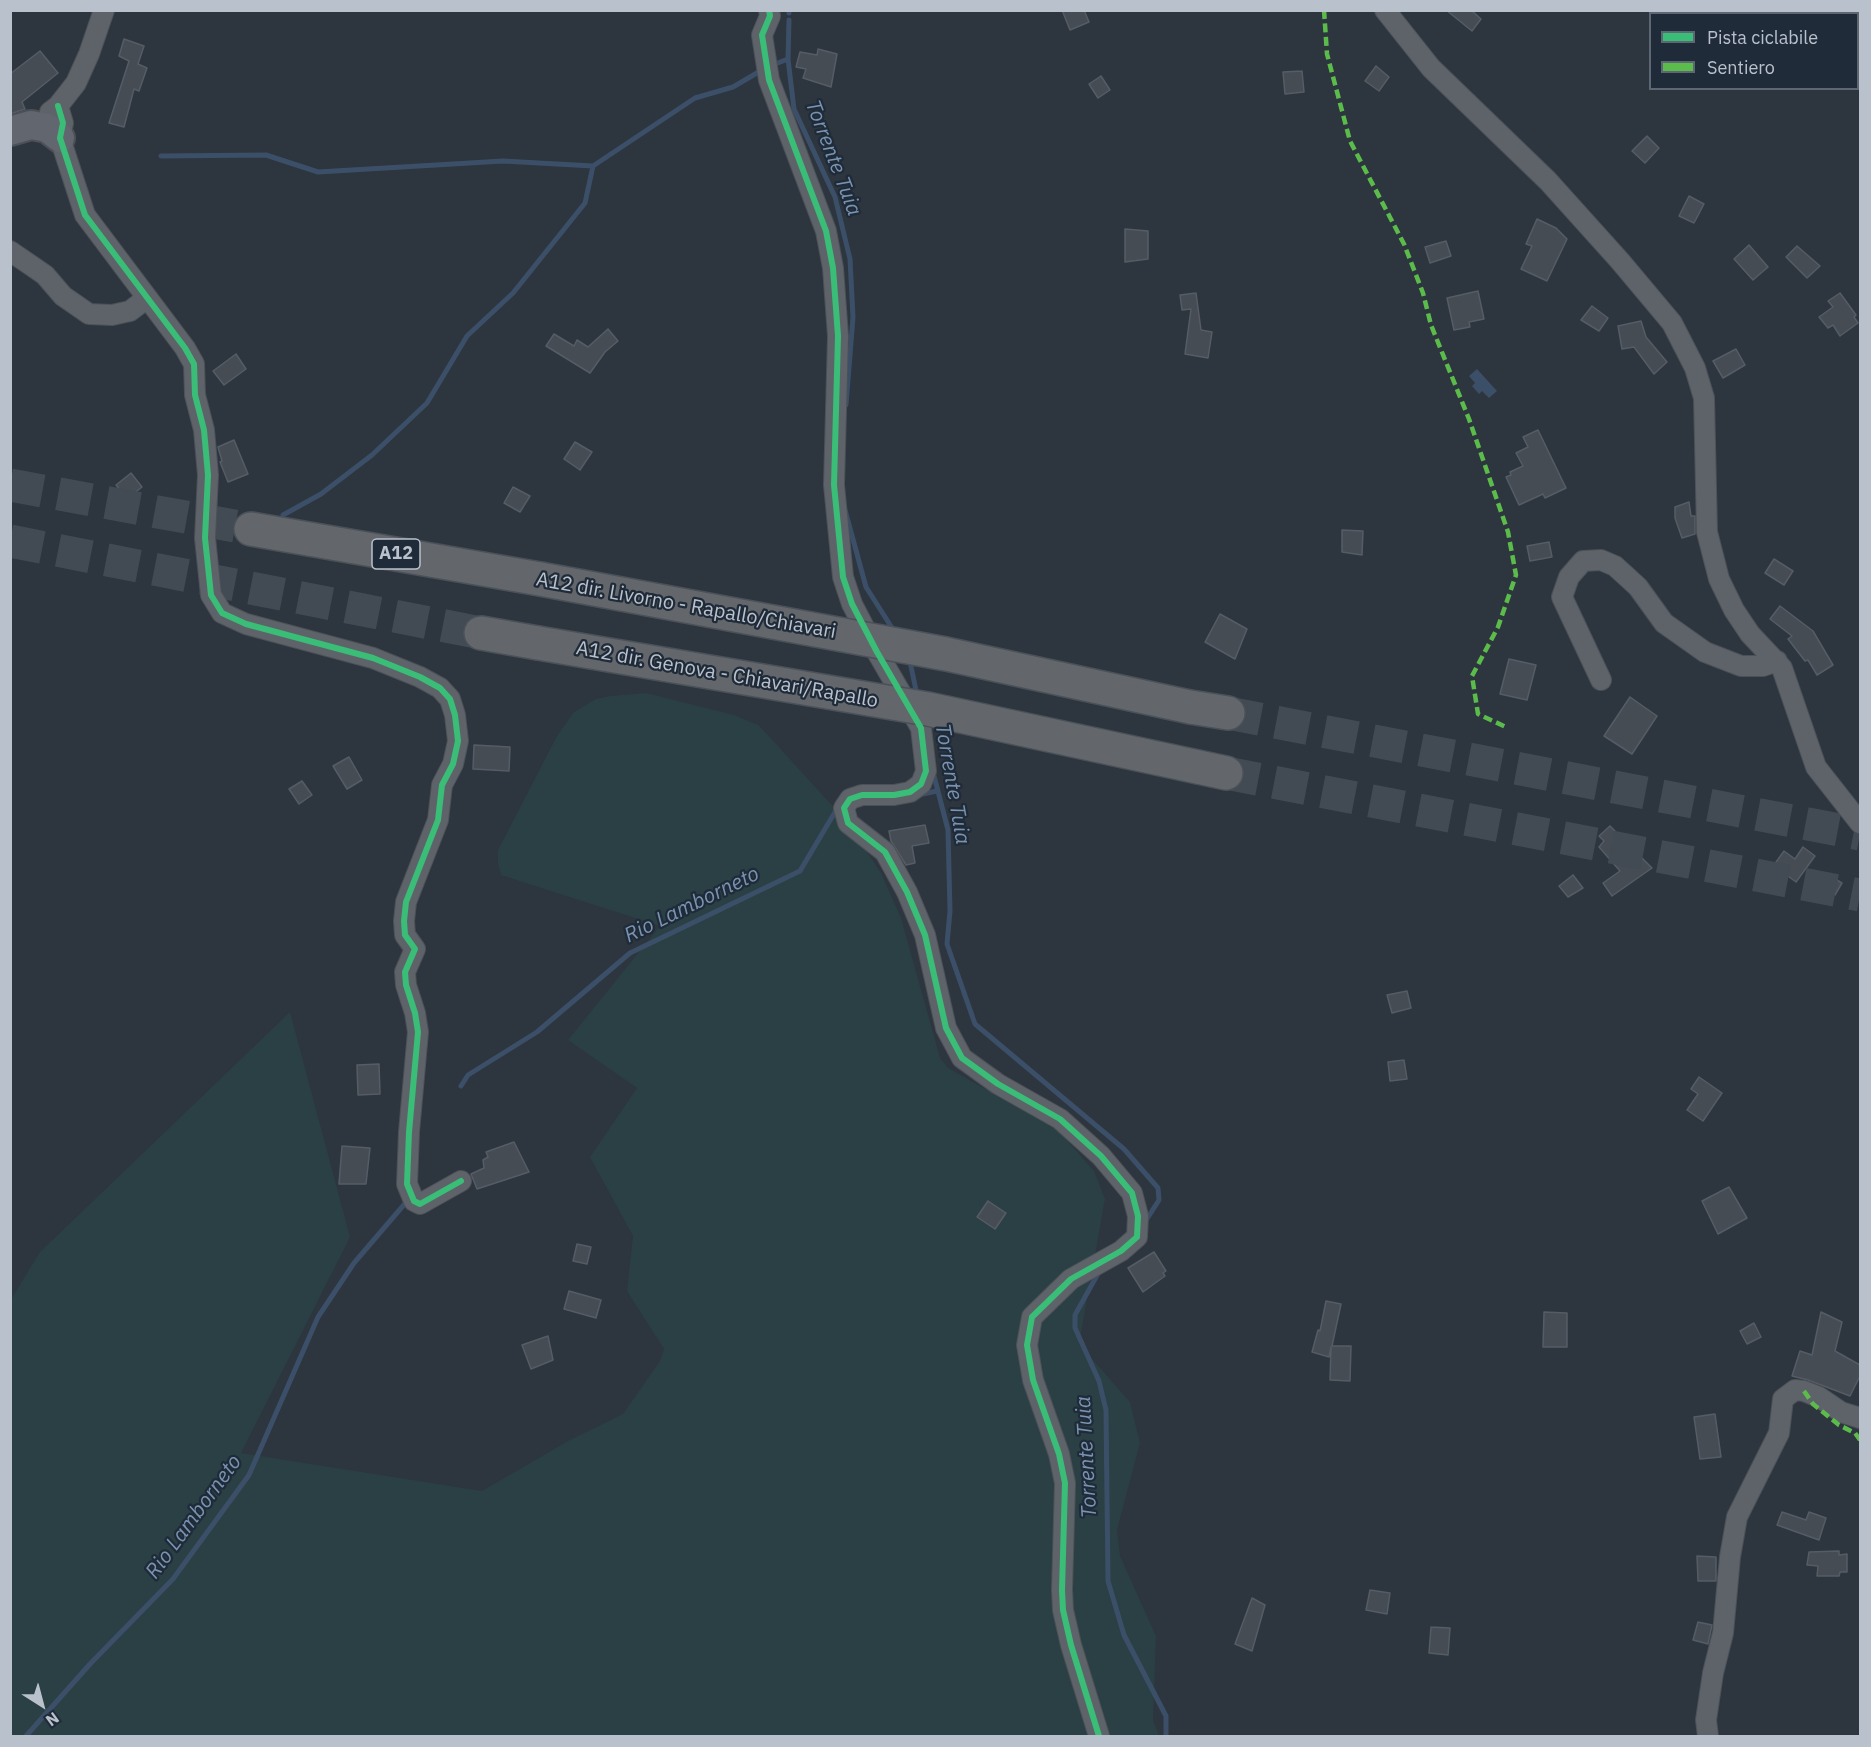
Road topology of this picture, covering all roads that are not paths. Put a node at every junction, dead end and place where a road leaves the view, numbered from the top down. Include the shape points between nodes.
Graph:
1 (104, 10) edge
2 (770, 10) edge
3 (1385, 11) edge
4 (58, 106) junction
5 (21, 128) edge
6 (60, 138) junction
7 (10, 251) edge
8 (147, 298) junction
9 (251, 529) tunnel mouth
10 (481, 633) tunnel mouth
11 (1777, 661) junction
12 (1601, 680) dead end
13 (1228, 713) tunnel mouth
14 (1212, 770) tunnel mouth
15 (1860, 823) edge
16 (461, 1181) dead end
17 (1860, 1418) edge
18 (1099, 1737) edge
19 (1708, 1737) edge

1 - 4 street via 76,83
2 - 18 street via 762,35 770,80 826,231 833,268 838,336 834,485 843,577 852,604 921,728 926,771 921,784 910,792 850,799 844,808 848,823 885,852 907,892 925,935 946,1028 962,1058 998,1084 1060,1119 1101,1156 1132,1193 1138,1216 1137,1237 1121,1251 1071,1279 1032,1317 1027,1345 1033,1380 1065,1483 1063,1610
3 - 11 street via 1431,68 1548,181 1672,323 1695,368 1704,398 1707,532 1719,579 1750,634
4 - 5 street
4 - 6 street via 63,123
5 - 6 street via 47,128
6 - 8 street via 85,215
7 - 8 street via 45,275 63,296 89,314 130,311
8 - 16 street via 194,364 195,396 204,430 208,475 205,538 211,595 222,613 246,624 373,658 420,677 450,699 459,741 442,786 438,820 406,902 404,921 405,935 415,949 405,972 418,1032 407,1184 414,1202 420,1204
9 - 13 highway, A12 dir. Livorno - Rapallo/Chiavari / A12, bridge via 946,654
10 - 14 highway, A12 dir. Genova - Chiavari/Rapallo, bridge via 928,709
11 - 12 street via 1763,666 1741,666 1705,652 1664,623 1638,587 1615,566 1601,560 1583,561 1569,577 1562,597
11 - 15 street via 1816,767
17 - 19 street via 1804,1391 1795,1390 1783,1399 1779,1433 1737,1517 1723,1633 1706,1720

